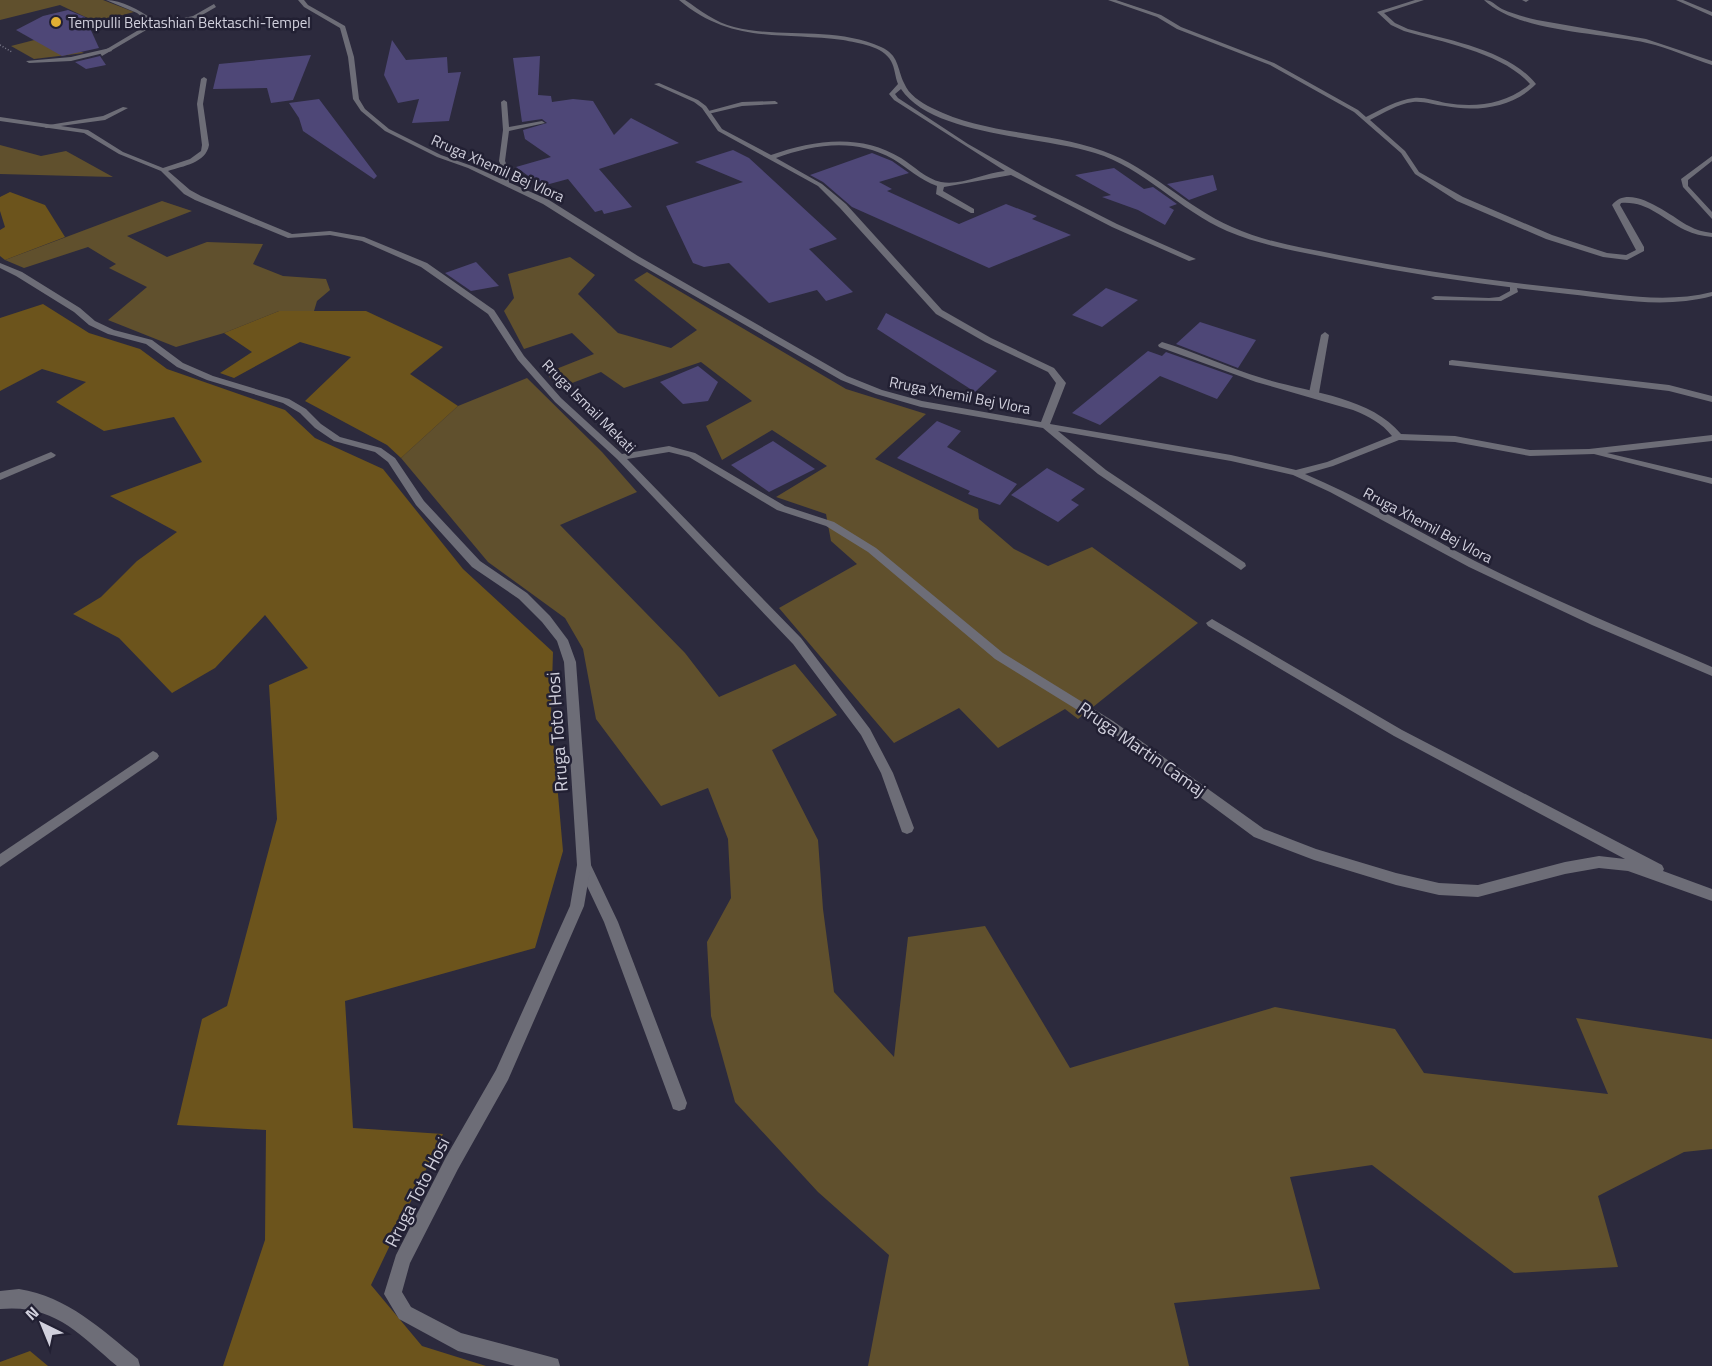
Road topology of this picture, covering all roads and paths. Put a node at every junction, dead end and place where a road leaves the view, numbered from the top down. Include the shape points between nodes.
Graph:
1 (109, 0) edge
2 (301, 0) edge
3 (682, 0) edge
4 (1111, 0) edge
5 (1421, 0) edge
6 (1477, 0) edge
7 (1487, 0) edge
8 (1679, 0) edge
9 (214, 6) dead end
10 (1495, 8) junction
11 (1712, 14) edge
12 (150, 26) junction
13 (110, 50) junction
14 (102, 54) dead end
15 (29, 62) dead end
16 (1712, 63) edge
17 (204, 79) dead end
18 (657, 84) dead end
19 (900, 85) junction
20 (504, 102) dead end
21 (775, 103) dead end
22 (125, 108) dead end
23 (708, 112) junction
24 (0, 119) edge
25 (1368, 119) junction
26 (542, 123) dead end
27 (46, 126) junction
28 (506, 130) junction
29 (772, 157) junction
30 (1712, 158) edge
31 (163, 170) junction
32 (1013, 173) junction
33 (505, 183) junction
34 (941, 184) junction
35 (971, 212) dead end
36 (1712, 217) edge
37 (1712, 235) edge
38 (1192, 259) dead end
39 (0, 265) edge
40 (1513, 286) junction
41 (1712, 294) edge
42 (1435, 298) dead end
43 (1324, 335) dead end
44 (1162, 345) dead end
45 (1452, 363) dead end
46 (1314, 393) junction
47 (1712, 399) edge
48 (1045, 425) junction
49 (1398, 437) junction
50 (1712, 438) edge
51 (1589, 452) junction
52 (51, 455) dead end
53 (620, 457) junction
54 (1296, 473) junction
55 (0, 477) edge
56 (1712, 481) edge
57 (1241, 566) dead end
58 (1212, 623) dead end
59 (1712, 672) edge
60 (153, 756) dead end
61 (908, 828) dead end
62 (0, 861) edge
63 (584, 865) junction
64 (1690, 888) junction
65 (1712, 895) edge
66 (679, 1103) dead end
67 (0, 1300) edge
68 (132, 1366) edge
69 (551, 1366) edge

1 - 12 street via 145,15
2 - 33 street, Rruga Xhemil Bej Vlora via 343,27 356,99 374,120 422,149
3 - 19 street via 714,21 735,29 820,34 881,49 897,64
4 - 25 street via 1159,16 1179,28 1281,69
5 - 25 street via 1380,12 1406,30 1504,62 1522,71 1533,84 1500,104 1463,107 1416,99
6 - 10 street
7 - 10 street
8 - 11 street
9 - 12 street via 195,17
10 - 16 street via 1534,21 1646,41
12 - 13 street
13 - 14 street
13 - 15 street via 71,59
17 - 31 street via 199,105 208,146 204,155
18 - 23 street via 696,101
19 - 32 street via 892,94 896,99
19 - 40 street via 916,102 951,120 1077,145 1119,159 1212,220 1254,238 1365,263
20 - 28 street
21 - 23 street via 742,104
22 - 27 street via 105,118
23 - 29 street via 720,130
24 - 27 street, Rruga Ismail Mekati
25 - 37 street via 1431,184 1549,237 1606,255 1635,255 1640,252 1638,240 1616,205 1626,200 1648,203 1696,232
26 - 28 street
27 - 31 street, Rruga Ismail Mekati via 86,131 121,153
28 - 33 street via 502,162
29 - 34 street via 820,144 852,143 883,151
29 - 48 street via 820,185 843,206 939,312 1051,370 1061,383
30 - 36 street via 1684,178 1685,186
31 - 53 street, Rruga Ismail Mekati via 187,192 291,236 330,233 355,237 431,269 491,312 521,358 558,400
32 - 34 street via 990,173
32 - 38 street via 1053,196
33 - 48 street, Rruga Xhemil Bej Vlora via 564,212 844,378 921,404
34 - 35 street via 939,192
39 - 63 street, Rruga Toto Hosi via 111,332 149,342 180,365 210,378 286,401 337,439 378,450 392,460 420,503 476,564 523,596 562,640 570,662
40 - 41 street via 1680,300
40 - 42 street via 1514,292 1501,299
43 - 46 street
44 - 46 street via 1259,380
45 - 47 street via 1669,388
46 - 49 street via 1382,420
48 - 54 street, Rruga Xhemil Bej Vlora
48 - 57 street via 1102,472
49 - 51 street via 1455,439 1530,453
49 - 54 street
50 - 51 street
51 - 56 street
52 - 55 street
53 - 61 street, Rruga Ismail Mekati via 797,641 836,690 866,732
53 - 64 street, Rruga Martin Camaj via 669,449 692,455 781,508 830,524 872,550 999,656 1118,730 1259,833 1314,854 1440,889 1478,891 1565,867 1599,862 1628,865
54 - 59 street, Rruga Xhemil Bej Vlora via 1473,564
58 - 64 street via 1398,733
60 - 62 street
63 - 66 street via 611,922
63 - 69 street, Rruga Toto Hosi via 577,906 539,993 502,1076 402,1261 393,1294 405,1313 458,1342
64 - 65 street, Rruga Martin Camaj
67 - 68 street via 16,1296 56,1306

